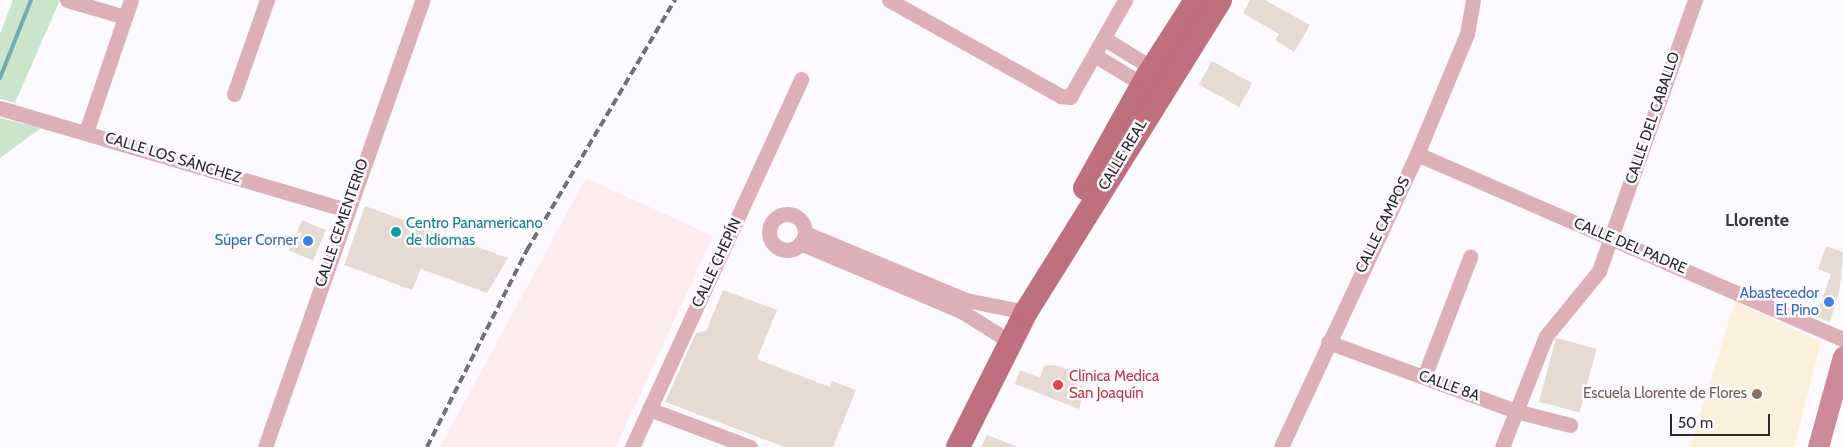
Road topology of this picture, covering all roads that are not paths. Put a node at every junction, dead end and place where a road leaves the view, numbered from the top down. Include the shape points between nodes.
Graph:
1 (67, 0) edge
2 (131, 0) edge
3 (267, 0) edge
4 (422, 0) edge
5 (889, 0) edge
6 (1125, 0) edge
7 (1196, 0) edge
8 (1220, 0) edge
9 (1474, 0) edge
10 (1695, 0) edge
11 (125, 16) junction
12 (1105, 40) junction
13 (1096, 56) junction
14 (1147, 76) junction
15 (801, 79) dead end
16 (234, 94) dead end
17 (0, 108) edge
18 (86, 132) junction
19 (1417, 154) junction
20 (346, 210) junction
21 (1611, 236) junction
22 (802, 238) dead end
23 (1470, 257) dead end
24 (964, 306) junction
25 (1026, 312) junction
26 (1843, 339) edge
27 (1010, 341) junction
28 (1328, 342) junction
29 (1843, 356) edge
30 (1424, 377) junction
31 (649, 409) junction
32 (1516, 411) junction
33 (1570, 425) dead end
34 (265, 447) edge
35 (632, 447) edge
36 (750, 447) edge
37 (958, 447) edge
38 (1281, 447) edge
39 (1502, 447) edge
40 (1818, 447) edge

1 - 11 street
2 - 11 street
3 - 16 street
4 - 20 street, CALLE CEMENTERIO
5 - 13 street via 1061,96 1076,93
6 - 12 street
7 - 14 main road, CALLE REAL
8 - 25 main road, CALLE REAL
9 - 19 street, CALLE CAMPOS via 1467,34
10 - 21 street, CALLE DEL CABALLO
11 - 18 street
12 - 13 street
12 - 14 street
13 - 14 street
14 - 25 main road, CALLE REAL via 1090,180
15 - 31 street, CALLE CHEPÍN
17 - 18 street, CALLE LOS SÁNCHEZ
18 - 20 street, CALLE LOS SÁNCHEZ
19 - 21 street, CALLE DEL PADRE
19 - 28 street, CALLE CAMPOS
20 - 34 street, CALLE CEMENTERIO
21 - 26 street, CALLE DEL PADRE
21 - 32 street, CALLE DEL CABALLO via 1592,283 1546,336
22 - 24 street
23 - 30 street
24 - 25 street
24 - 27 street
25 - 27 main road, CALLE REAL
27 - 37 main road, CALLE REAL
28 - 30 street, CALLE 8A
28 - 38 street, CALLE CAMPOS
29 - 40 main road
30 - 32 street, CALLE 8A
31 - 35 street, CALLE CHEPÍN
31 - 36 street
32 - 33 street, CALLE 8A
32 - 39 street, CALLE DEL CABALLO

